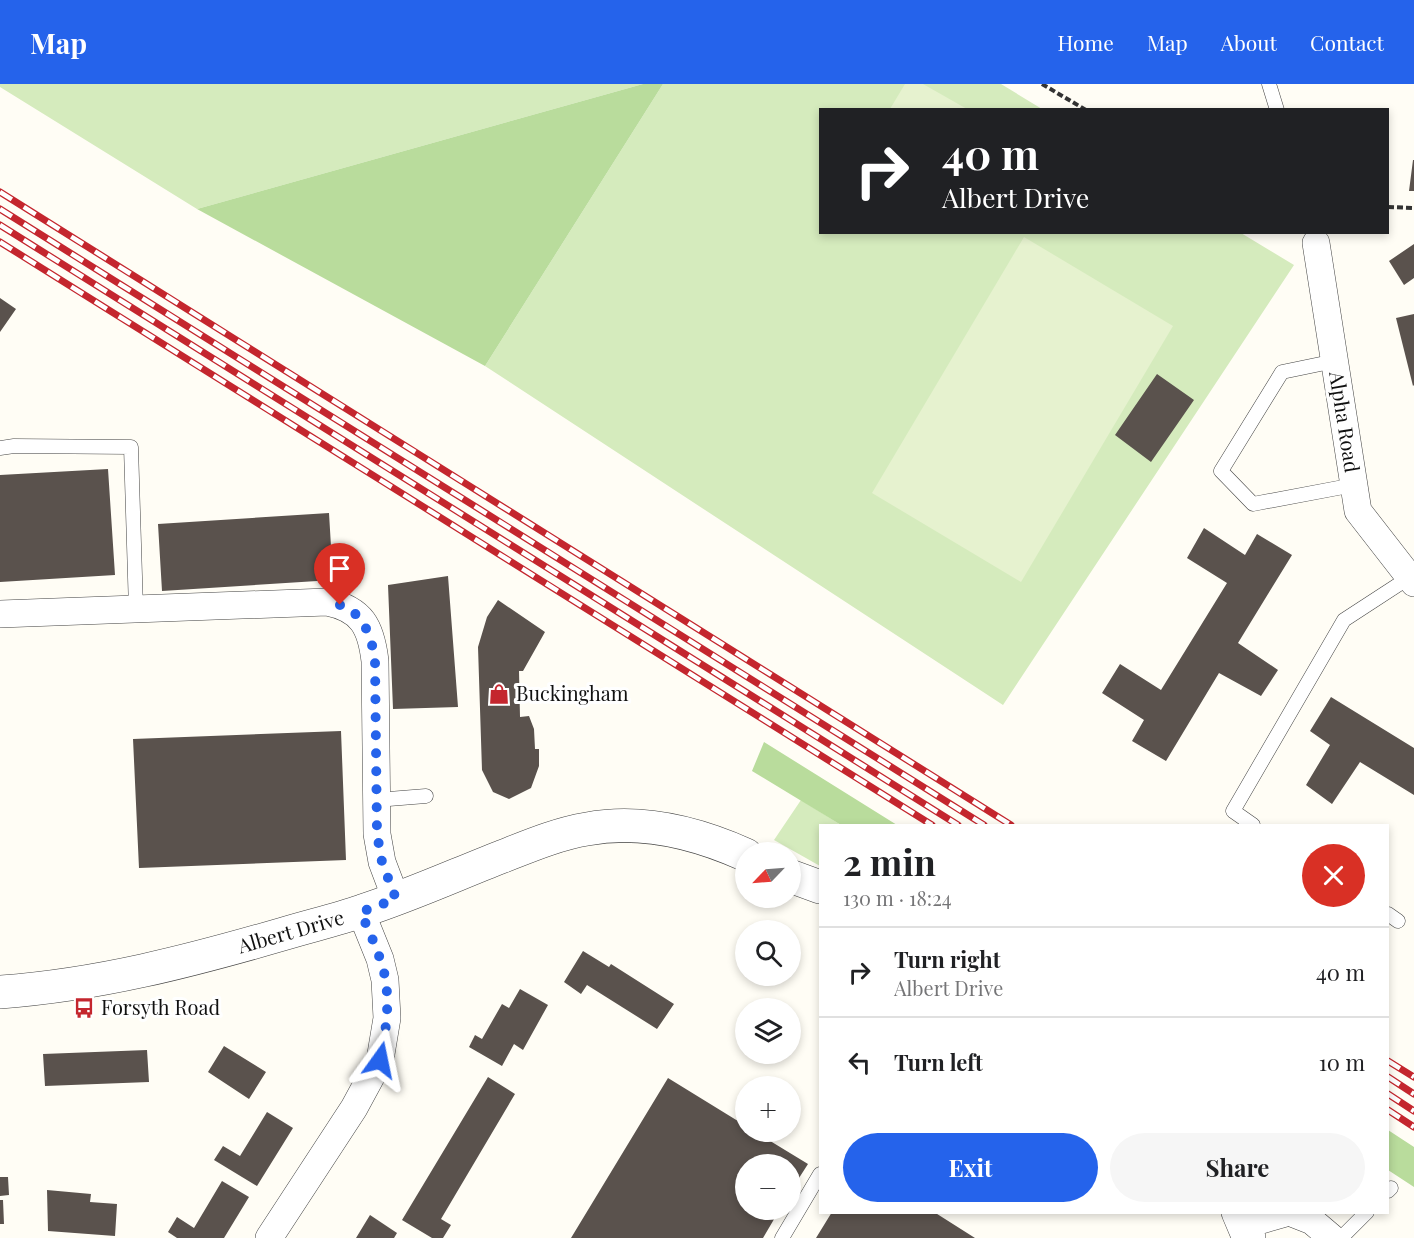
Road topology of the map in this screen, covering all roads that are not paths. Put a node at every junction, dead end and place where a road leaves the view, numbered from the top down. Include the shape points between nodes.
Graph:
1 (1269, 84) edge
2 (1276, 108) edge
3 (1315, 238) edge
4 (1335, 361) junction
5 (0, 448) edge
6 (1354, 485) junction
7 (1412, 580) edge
8 (136, 609) junction
9 (0, 614) edge
10 (426, 796) dead end
11 (376, 800) junction
12 (1252, 824) edge
13 (735, 850) edge
14 (801, 880) edge
15 (819, 887) edge
16 (396, 899) junction
17 (361, 912) junction
18 (0, 992) edge
19 (819, 1176) edge
20 (1282, 1214) edge
21 (1294, 1214) edge
22 (1365, 1214) edge
23 (1243, 1225) edge
24 (269, 1238) edge
25 (782, 1238) edge
26 (1332, 1238) edge
27 (1341, 1238) edge

1 - 2 lane
3 - 4 street, Alpha Road
4 - 6 street, Alpha Road
4 - 6 lane via 1282,372 1221,471 1253,504
5 - 8 lane via 131,447
6 - 7 street, Alpha Road via 1358,511
7 - 12 lane via 1344,620 1233,811
8 - 9 street
8 - 11 street via 327,602 349,608 363,622 375,661
10 - 11 lane
11 - 16 street via 379,849
13 - 16 street, Albert Drive via 681,832 639,827 589,829 542,841
14 - 15 street
16 - 17 street, Albert Drive
17 - 18 street, Albert Drive via 158,968
17 - 24 street via 385,980 386,1035 380,1060 354,1108
19 - 25 lane
20 - 23 street
21 - 26 street via 1312,1221
22 - 27 lane

